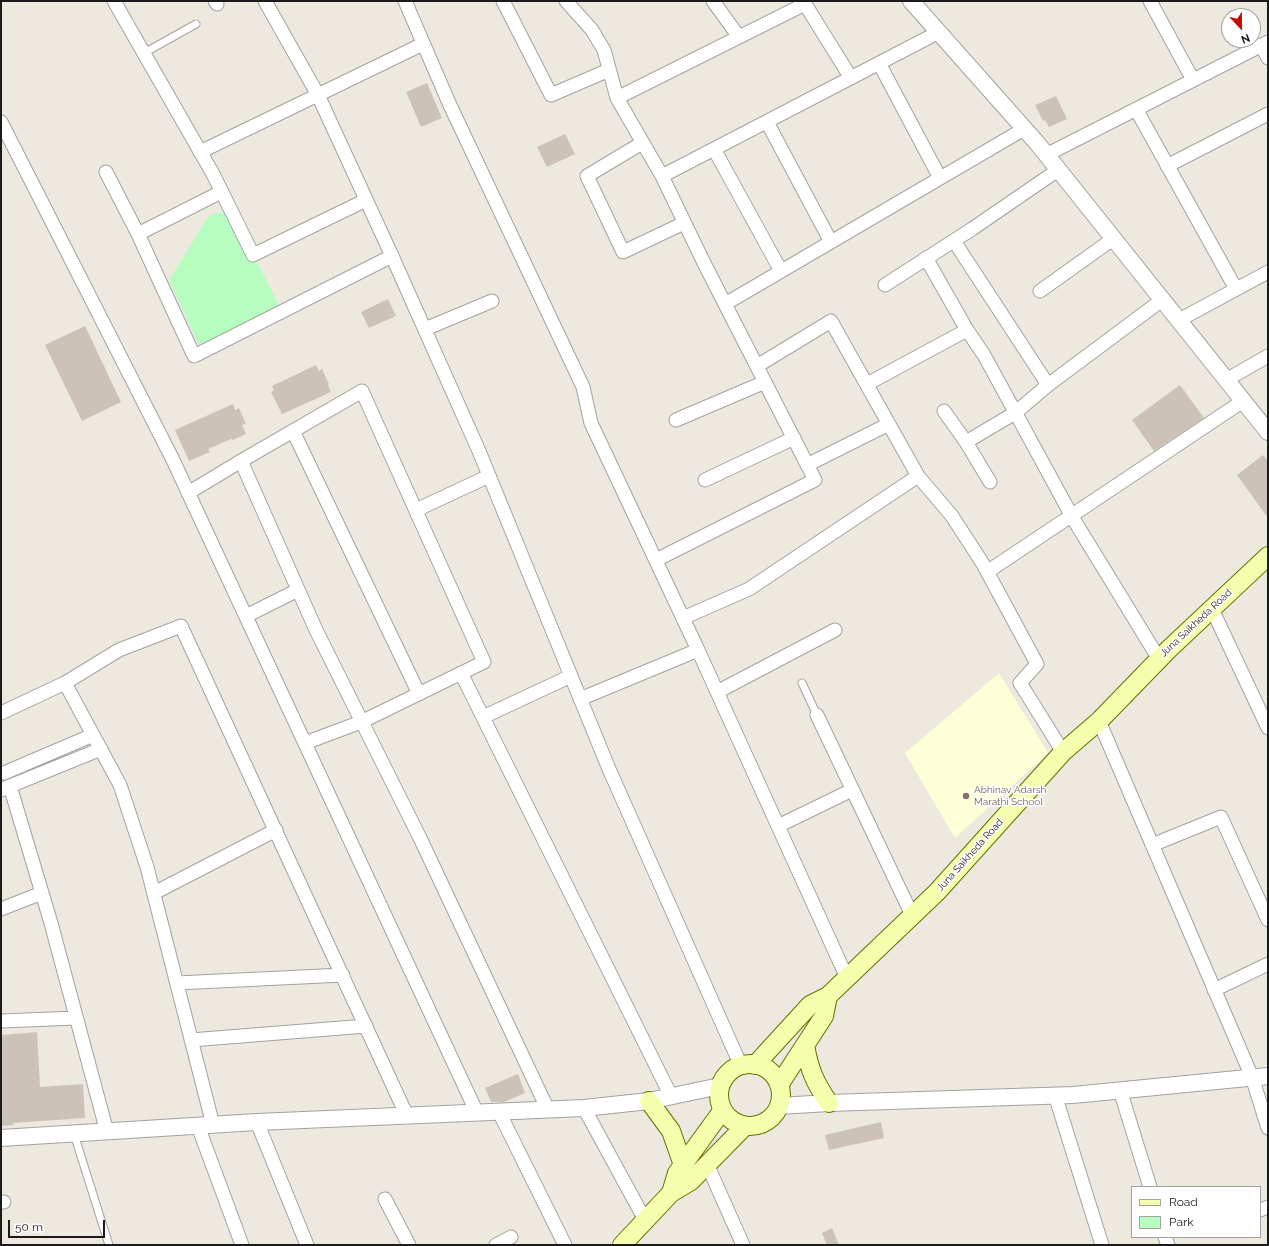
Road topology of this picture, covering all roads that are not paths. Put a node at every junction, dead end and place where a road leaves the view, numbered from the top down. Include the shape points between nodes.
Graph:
1 (114, 1) edge
2 (265, 1) edge
3 (405, 1) edge
4 (503, 1) edge
5 (566, 1) edge
6 (713, 1) edge
7 (911, 1) edge
8 (1150, 1) edge
9 (196, 24) dead end
10 (939, 32) junction
11 (739, 37) junction
12 (424, 44) junction
13 (1265, 44) edge
14 (144, 53) junction
15 (1268, 58) edge
16 (879, 63) junction
17 (609, 70) junction
18 (851, 78) junction
19 (1193, 80) junction
20 (318, 95) junction
21 (617, 98) junction
22 (1136, 109) junction
23 (1268, 114) edge
24 (1, 122) edge
25 (767, 122) junction
26 (1024, 129) junction
27 (642, 143) junction
28 (714, 149) junction
29 (200, 152) junction
30 (1046, 155) junction
31 (1168, 166) junction
32 (1058, 170) junction
33 (106, 172) dead end
34 (662, 176) junction
35 (940, 178) junction
36 (221, 192) junction
37 (366, 200) junction
38 (684, 223) junction
39 (138, 234) junction
40 (1113, 239) junction
41 (954, 241) junction
42 (831, 242) junction
43 (392, 256) junction
44 (926, 258) junction
45 (781, 271) junction
46 (1268, 272) edge
47 (885, 285) dead end
48 (1236, 289) junction
49 (1040, 290) dead end
50 (1162, 300) junction
51 (492, 301) dead end
52 (725, 304) junction
53 (1178, 320) junction
54 (425, 329) junction
55 (967, 330) junction
56 (1268, 356) edge
57 (757, 366) junction
58 (1226, 380) junction
59 (765, 382) junction
60 (867, 384) junction
61 (1048, 385) junction
62 (1243, 401) junction
63 (944, 411) dead end
64 (1015, 413) junction
65 (676, 420) dead end
66 (889, 424) junction
67 (293, 431) junction
68 (1268, 432) edge
69 (794, 438) junction
70 (966, 442) junction
71 (241, 461) junction
72 (808, 465) junction
73 (489, 476) junction
74 (918, 476) junction
75 (705, 480) dead end
76 (990, 482) dead end
77 (188, 493) junction
78 (416, 510) junction
79 (1072, 515) junction
80 (1268, 556) edge
81 (656, 560) junction
82 (987, 572) junction
83 (298, 590) junction
84 (1212, 609) junction
85 (246, 616) junction
86 (683, 618) junction
87 (835, 630) dead end
88 (698, 650) junction
89 (1159, 659) junction
90 (461, 673) junction
91 (571, 676) junction
92 (65, 683) junction
93 (802, 683) dead end
94 (717, 692) junction
95 (419, 694) junction
96 (580, 699) junction
97 (1265, 712) edge
98 (1, 714) edge
99 (817, 714) joint
100 (483, 717) junction
101 (1099, 721) junction
102 (361, 722) junction
103 (1268, 728) edge
104 (93, 735) junction
105 (305, 743) junction
106 (101, 749) junction
107 (1063, 752) junction
108 (4, 773) dead end
109 (5, 788) edge
110 (852, 790) junction
111 (778, 826) junction
112 (276, 830) junction
113 (1152, 845) junction
114 (42, 893) junction
115 (154, 894) junction
116 (1, 909) edge
117 (912, 915) junction
118 (1268, 920) edge
119 (1268, 964) edge
120 (342, 975) junction
121 (847, 978) junction
122 (177, 983) junction
123 (1214, 990) junction
124 (828, 996) junction
125 (76, 1018) junction
126 (1, 1021) edge
127 (366, 1026) junction
128 (191, 1040) junction
129 (805, 1045) junction
130 (748, 1065) junction
131 (1268, 1076) edge
132 (1252, 1078) junction
133 (779, 1085) junction
134 (720, 1086) junction
135 (1120, 1090) junction
136 (1055, 1095) junction
137 (670, 1096) junction
138 (649, 1101) junction
139 (829, 1103) junction
140 (779, 1106) junction
141 (584, 1108) junction
142 (548, 1110) junction
143 (722, 1111) junction
144 (499, 1112) junction
145 (478, 1113) junction
146 (407, 1116) junction
147 (257, 1122) junction
148 (206, 1125) junction
149 (745, 1126) junction
150 (1268, 1128) edge
151 (107, 1132) junction
152 (74, 1134) junction
153 (1, 1138) edge
154 (707, 1164) junction
155 (683, 1165) junction
156 (1150, 1186) edge
157 (671, 1193) junction
158 (385, 1199) dead end
159 (645, 1220) junction
160 (511, 1237) dead end
161 (109, 1245) edge
162 (242, 1245) edge
163 (307, 1245) edge
164 (409, 1245) edge
165 (496, 1245) edge
166 (565, 1245) edge
167 (622, 1245) edge
168 (742, 1245) edge
169 (1102, 1245) edge

1 - 14 street
2 - 20 street
3 - 12 street
4 - 17 street via 551,95
5 - 17 street via 592,30 604,50
6 - 11 street
7 - 10 street
8 - 19 street
9 - 14 lane
10 - 16 street
10 - 26 street
11 - 18 street via 805,4
11 - 21 street
12 - 20 street
12 - 81 street via 449,103 583,387 591,423
13 - 15 street
13 - 19 street
14 - 29 street
16 - 18 street
16 - 35 street
17 - 21 street
18 - 25 street
19 - 22 street
20 - 29 street
20 - 37 street
21 - 27 street
22 - 30 street
22 - 31 street
23 - 31 street
24 - 77 street
25 - 28 street
25 - 42 street
26 - 30 street
26 - 35 street
27 - 34 street
27 - 38 street via 587,176 623,252
28 - 34 street
28 - 45 street
29 - 36 street
30 - 32 street
31 - 48 street
32 - 40 street
32 - 41 street
33 - 39 street
34 - 38 street
35 - 42 street
36 - 37 street via 253,255
36 - 39 street
37 - 43 street
38 - 52 street
39 - 43 street via 194,356
40 - 49 street
40 - 50 street
41 - 44 street
41 - 61 street
42 - 45 street
43 - 54 street
44 - 47 street
44 - 55 street
45 - 52 street
46 - 48 street
48 - 53 street
50 - 53 street
50 - 61 street
51 - 54 street
52 - 57 street
53 - 58 street
54 - 73 street
55 - 60 street
55 - 64 street via 984,355
56 - 58 street
57 - 59 street
57 - 60 street via 832,321
58 - 62 street
59 - 65 street
59 - 69 street
60 - 66 street
61 - 64 street
62 - 68 street
62 - 79 street
63 - 70 street
64 - 70 street
64 - 79 street
66 - 72 street
66 - 74 street
67 - 71 street
67 - 78 street via 362,391
67 - 95 street
69 - 72 street
69 - 75 street
70 - 76 street
71 - 77 street
71 - 83 street
72 - 81 street via 815,480
73 - 78 street
73 - 91 street
74 - 82 street via 952,516
74 - 86 street via 749,589
77 - 85 street
78 - 90 street via 484,662
79 - 82 street
79 - 89 street
80 - 84 main road, Juna Saikheda Road
81 - 86 street
82 - 107 street via 1037,664 1020,683
83 - 85 street
83 - 102 street
84 - 89 main road, Juna Saikheda Road
84 - 97 street
85 - 105 street
86 - 88 street
87 - 94 street
88 - 94 street
88 - 96 street
89 - 101 main road, Juna Saikheda Road
90 - 95 street
90 - 100 street
91 - 96 street
91 - 100 street
92 - 98 street
92 - 104 street
92 - 112 street via 119,650 182,626
93 - 99 lane
94 - 111 street
95 - 102 street
96 - 130 street via 609,769
97 - 103 street
99 - 110 street
100 - 137 street
101 - 107 main road, Juna Saikheda Road
101 - 113 street
102 - 105 street
102 - 142 street via 421,840
104 - 106 street
104 - 108 street
105 - 145 street
106 - 109 street
106 - 115 street via 120,785
107 - 117 main road, Juna Saikheda Road via 937,892
109 - 114 street
110 - 111 street
110 - 117 street
111 - 121 street
112 - 115 street
112 - 120 street
113 - 118 street via 1221,817
113 - 123 street
114 - 116 street
114 - 125 street
115 - 122 street
117 - 121 main road, Juna Saikheda Road
119 - 123 street
120 - 122 street
120 - 127 street
121 - 124 main road, Juna Saikheda Road
122 - 128 street
123 - 132 street
124 - 129 main road via 824,1016
124 - 130 main road, Juna Saikheda Road via 810,1005
125 - 126 street
125 - 151 street
127 - 128 street
127 - 146 street
128 - 148 street
129 - 133 main road
129 - 139 main road via 818,1087
130 - 133 main road via 763,1067
130 - 134 main road via 732,1070 724,1077
131 - 132 street
132 - 135 street
132 - 150 street
133 - 140 main road
134 - 137 street
134 - 143 main road via 718,1095
135 - 136 street
135 - 156 street
136 - 139 street
136 - 169 street
137 - 138 street
138 - 141 street
138 - 155 main road via 670,1131
139 - 140 street
140 - 149 main road via 766,1122 756,1126
141 - 142 street
141 - 159 street
142 - 144 street
143 - 149 main road via 736,1124
143 - 155 main road
144 - 145 street
144 - 166 street
145 - 146 street
146 - 147 street
147 - 148 street
147 - 163 street
148 - 151 street
148 - 162 street
149 - 154 main road
151 - 152 street
152 - 153 street
152 - 161 lane
154 - 157 main road via 691,1182
154 - 168 street
155 - 157 main road via 677,1173
157 - 159 main road
158 - 164 street
159 - 167 main road
160 - 165 street

